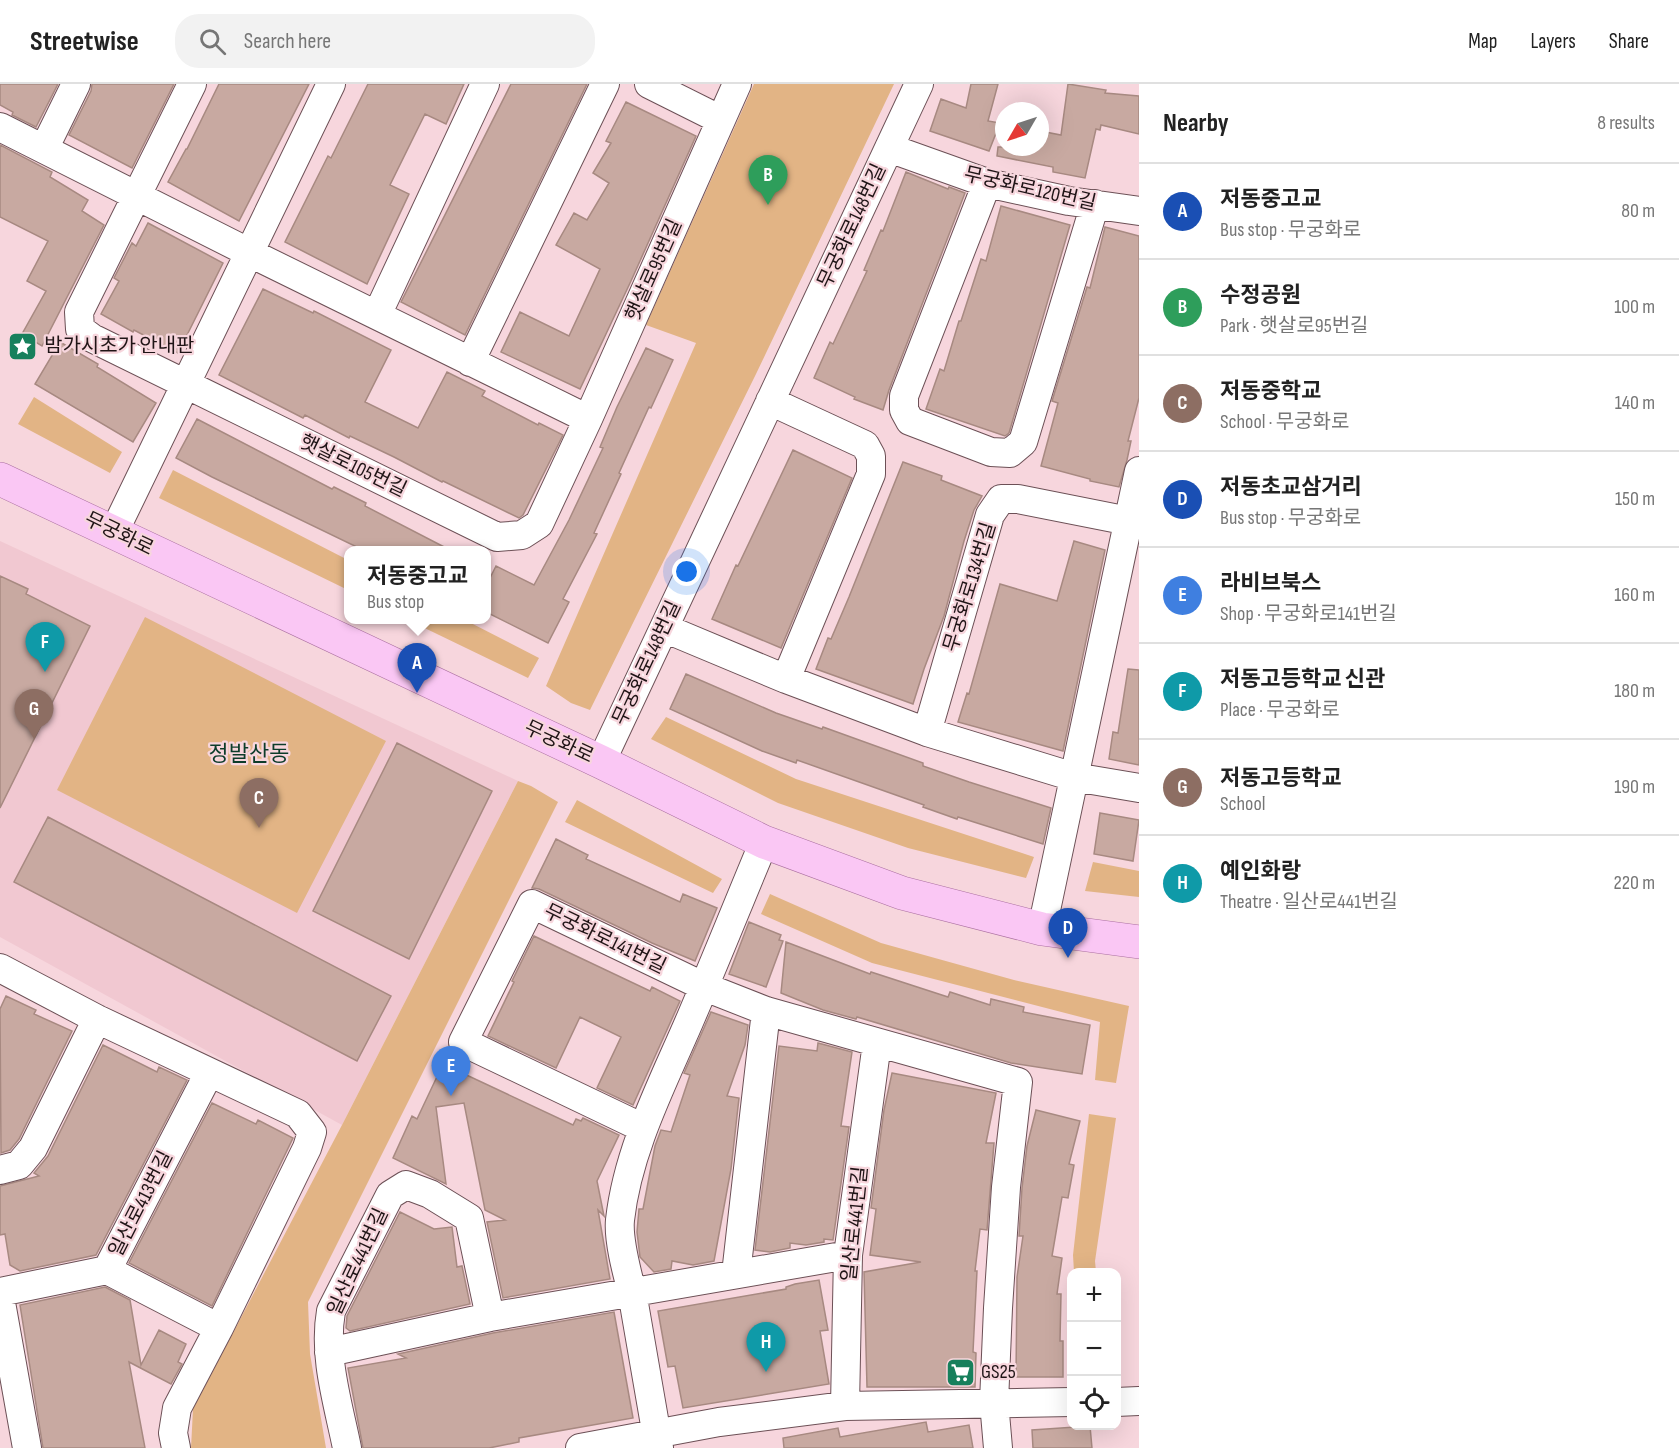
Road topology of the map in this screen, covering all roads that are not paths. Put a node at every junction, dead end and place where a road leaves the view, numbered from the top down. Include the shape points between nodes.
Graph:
1 (76, 84) edge
2 (192, 84) edge
3 (331, 84) edge
4 (485, 84) edge
5 (605, 84) edge
6 (649, 84) edge
7 (737, 84) edge
8 (919, 84) edge
9 (721, 120) junction
10 (0, 127) edge
11 (889, 148) junction
12 (44, 149) junction
13 (987, 183) junction
14 (136, 195) junction
15 (1095, 204) junction
16 (1139, 211) edge
17 (249, 253) junction
18 (377, 315) junction
19 (470, 362) junction
20 (186, 384) junction
21 (770, 401) junction
22 (588, 419) junction
23 (1139, 471) edge
24 (0, 479) edge
25 (1134, 522) edge
26 (114, 532) junction
27 (522, 535) joint
28 (664, 628) junction
29 (786, 679) junction
30 (927, 732) junction
31 (601, 762) junction
32 (1074, 777) junction
33 (1139, 788) edge
34 (764, 842) junction
35 (1042, 929) junction
36 (1139, 942) edge
37 (0, 968) edge
38 (705, 987) junction
39 (766, 1011) junction
40 (97, 1019) junction
41 (877, 1043) junction
42 (209, 1073) junction
43 (643, 1128) junction
44 (0, 1170) edge
45 (848, 1255) junction
46 (107, 1270) junction
47 (736, 1274) junction
48 (632, 1292) junction
49 (0, 1294) edge
50 (490, 1317) junction
51 (219, 1328) junction
52 (328, 1352) junction
53 (1139, 1401) edge
54 (994, 1402) junction
55 (1067, 1402) edge
56 (1121, 1402) edge
57 (845, 1406) junction
58 (657, 1441) edge
59 (27, 1448) edge
60 (176, 1448) edge
61 (347, 1448) edge
62 (580, 1448) edge
63 (998, 1448) edge

1 - 12 street
2 - 14 street
3 - 17 street
4 - 18 street
5 - 19 street
6 - 9 street
7 - 9 street, 햇살로95번길
8 - 11 street, 무궁화로148번길
9 - 22 street, 햇살로95번길
10 - 12 street
11 - 13 street, 무궁화로120번길
11 - 21 street, 무궁화로148번길
12 - 14 street
13 - 15 street, 무궁화로120번길
13 - 15 street via 904,396 904,410 910,421 991,452 1010,453 1023,442
14 - 17 street
14 - 20 street, 햇살로105번길 via 79,312 80,329
15 - 16 street, 무궁화로120번길
17 - 18 street
17 - 20 street
18 - 19 street
19 - 22 street
20 - 26 street
20 - 27 street, 햇살로105번길 via 496,537
21 - 28 street, 무궁화로148번길
21 - 29 street via 865,445 871,456 871,474
22 - 27 street, 햇살로95번길 via 539,524
23 - 25 street
24 - 26 main road, 무궁화로
25 - 30 street, 무궁화로134번길 via 1001,499 990,515
25 - 32 street
26 - 31 main road, 무궁화로
28 - 29 street
28 - 31 street, 무궁화로148번길
29 - 30 street
30 - 32 street
31 - 34 main road, 무궁화로
32 - 33 street
32 - 35 street
34 - 35 main road, 무궁화로 via 902,893
34 - 38 street
35 - 36 main road, 무궁화로
37 - 40 street
38 - 39 street, 무궁화로141번길
38 - 43 street
38 - 43 street, 무궁화로141번길 via 532,904 463,1042
39 - 41 street, 무궁화로141번길
39 - 47 street
40 - 42 street
40 - 44 street via 33,1148 19,1165
41 - 45 street, 일산로441번길
41 - 54 street, 무궁화로141번길 via 1018,1082 1006,1187
42 - 46 street, 일산로413번길
42 - 51 street via 298,1114 312,1132
43 - 48 street via 620,1222
45 - 47 street
45 - 57 street, 일산로441번길
46 - 49 street, 일산로413번길
46 - 51 street
47 - 48 street
48 - 50 street
48 - 58 street
49 - 59 street
50 - 52 street
50 - 52 street, 일산로441번길 via 469,1218 430,1194 406,1185 390,1195 331,1311
51 - 60 street via 177,1408 173,1434
52 - 61 street, 일산로441번길
53 - 56 street
54 - 55 street
54 - 57 street
54 - 63 street
57 - 58 street via 719,1422
58 - 62 street

